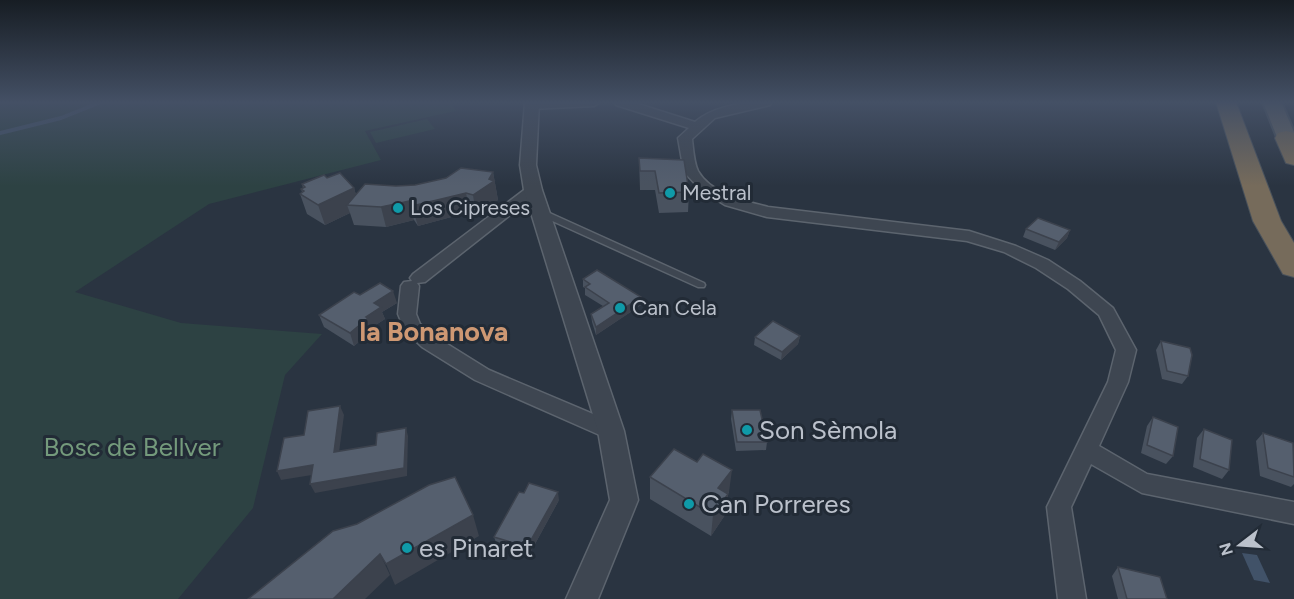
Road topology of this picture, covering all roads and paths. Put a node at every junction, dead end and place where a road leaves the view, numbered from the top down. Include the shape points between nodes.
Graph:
1 (530, 130) edge
2 (695, 130) edge
3 (1236, 130) edge
4 (1250, 130) edge
5 (1283, 130) edge
6 (1290, 130) edge
7 (1290, 148) edge
8 (536, 200) junction
9 (1294, 262) edge
10 (1294, 268) edge
11 (701, 285) dead end
12 (611, 431) junction
13 (1086, 449) junction
14 (1294, 513) edge
15 (582, 599) edge
16 (1072, 599) edge

1 - 8 street via 528,165
2 - 13 street via 685,138 691,172 730,202 767,212 969,236 1042,264 1107,312 1126,350 1118,382
3 - 10 highway via 1267,221
4 - 9 highway
5 - 7 highway
6 - 7 highway
8 - 11 lane
8 - 12 street
8 - 12 street via 414,282 407,314 412,327 429,342 482,375
12 - 15 street via 624,500
13 - 14 street via 1142,483
13 - 16 street via 1059,507

